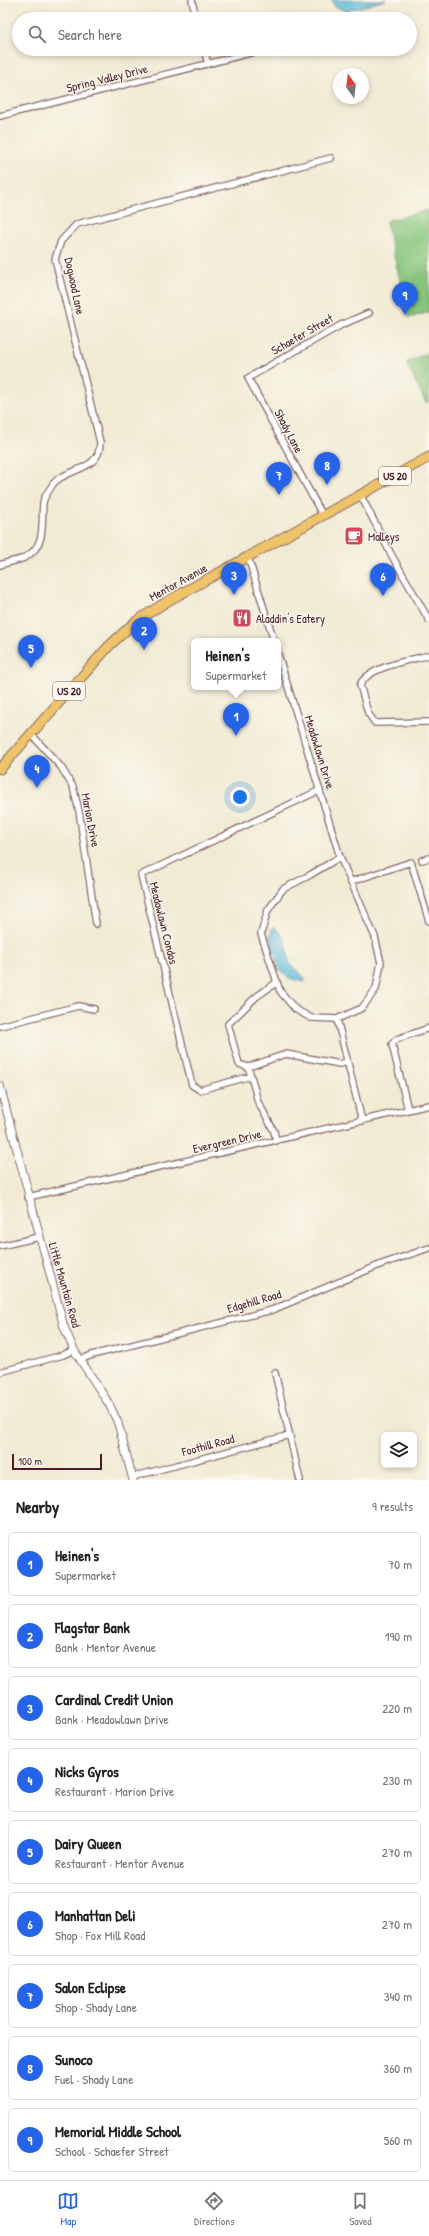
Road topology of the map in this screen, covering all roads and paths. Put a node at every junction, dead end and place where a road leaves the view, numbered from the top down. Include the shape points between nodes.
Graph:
1 (192, 0) edge
2 (195, 12) edge
3 (206, 56) edge
4 (239, 56) edge
5 (208, 64) junction
6 (0, 116) edge
7 (331, 158) dead end
8 (369, 313) dead end
9 (248, 378) joint
10 (429, 456) edge
11 (361, 496) junction
12 (323, 516) junction
13 (248, 557) junction
14 (0, 565) edge
15 (429, 620) edge
16 (273, 638) edge
17 (429, 655) edge
18 (281, 664) edge
19 (429, 722) edge
20 (31, 734) junction
21 (0, 769) edge
22 (320, 790) junction
23 (340, 857) junction
24 (429, 858) edge
25 (422, 860) dead end
26 (350, 882) junction
27 (429, 921) edge
28 (96, 924) dead end
29 (277, 982) junction
30 (94, 1009) dead end
31 (337, 1019) junction
32 (0, 1026) edge
33 (429, 1028) edge
34 (347, 1062) junction
35 (248, 1067) junction
36 (251, 1076) junction
37 (0, 1086) edge
38 (429, 1105) edge
39 (408, 1110) junction
40 (362, 1122) junction
41 (276, 1141) junction
42 (28, 1196) junction
43 (40, 1237) junction
44 (0, 1246) edge
45 (429, 1248) edge
46 (74, 1350) junction
47 (80, 1360) junction
48 (0, 1372) edge
49 (275, 1374) dead end
50 (290, 1435) junction
51 (132, 1478) edge
52 (300, 1480) edge

1 - 2 street
3 - 5 street
4 - 5 street, Spring Valley Drive
5 - 6 street, Spring Valley Drive
7 - 14 street, Dogwood Lane via 77,224 62,241 55,259 101,451 84,467 54,483 43,502 44,524 40,545 24,558
8 - 9 street, Schaefer Street via 341,324
9 - 12 street, Shady Lane
10 - 11 main road, Mentor Avenue / US 20
11 - 12 main road, Mentor Avenue / US 20
11 - 15 street
12 - 13 main road, Mentor Avenue / US 20
13 - 16 street
13 - 20 main road, Mentor Avenue / US 20 via 135,622 109,646
17 - 19 street via 373,672 364,677 360,685 368,713 375,723
18 - 22 street, Meadowlawn Drive
20 - 21 main road, Mentor Avenue / US 20
20 - 28 street, Marion Drive via 61,767 75,792
22 - 23 street, Meadowlawn Drive
22 - 36 street, Meadowlawn Condos via 141,875 192,1086 200,1090
23 - 26 street, Meadowlawn Drive
23 - 29 street, Meadowlawn Drive via 283,889 268,910 261,934
24 - 25 street
26 - 27 street via 411,862
26 - 31 street, Meadowlawn Drive via 375,937 381,963 376,989 362,1008
29 - 31 street, Meadowlawn Drive via 280,992 295,1009 311,1018
29 - 35 street via 256,996 228,1024 239,1064
30 - 32 street via 78,1006
31 - 34 street
33 - 39 street via 397,1039 392,1044
34 - 35 street via 340,1064 286,1054
34 - 40 street
35 - 36 street
36 - 41 street via 258,1102 274,1131
37 - 42 street, Little Mountain Road
38 - 39 street, Evergreen Drive
39 - 40 street, Evergreen Drive
40 - 41 street, Evergreen Drive
41 - 42 street, Evergreen Drive
42 - 43 street, Little Mountain Road
43 - 44 street
43 - 46 street, Little Mountain Road via 64,1327
45 - 47 street, Edgehill Road via 382,1264 272,1310
46 - 47 street, Little Mountain Road
46 - 48 street
47 - 51 street, Little Mountain Road via 103,1392 118,1423
49 - 50 street
50 - 51 street, Foothill Road
50 - 52 street

